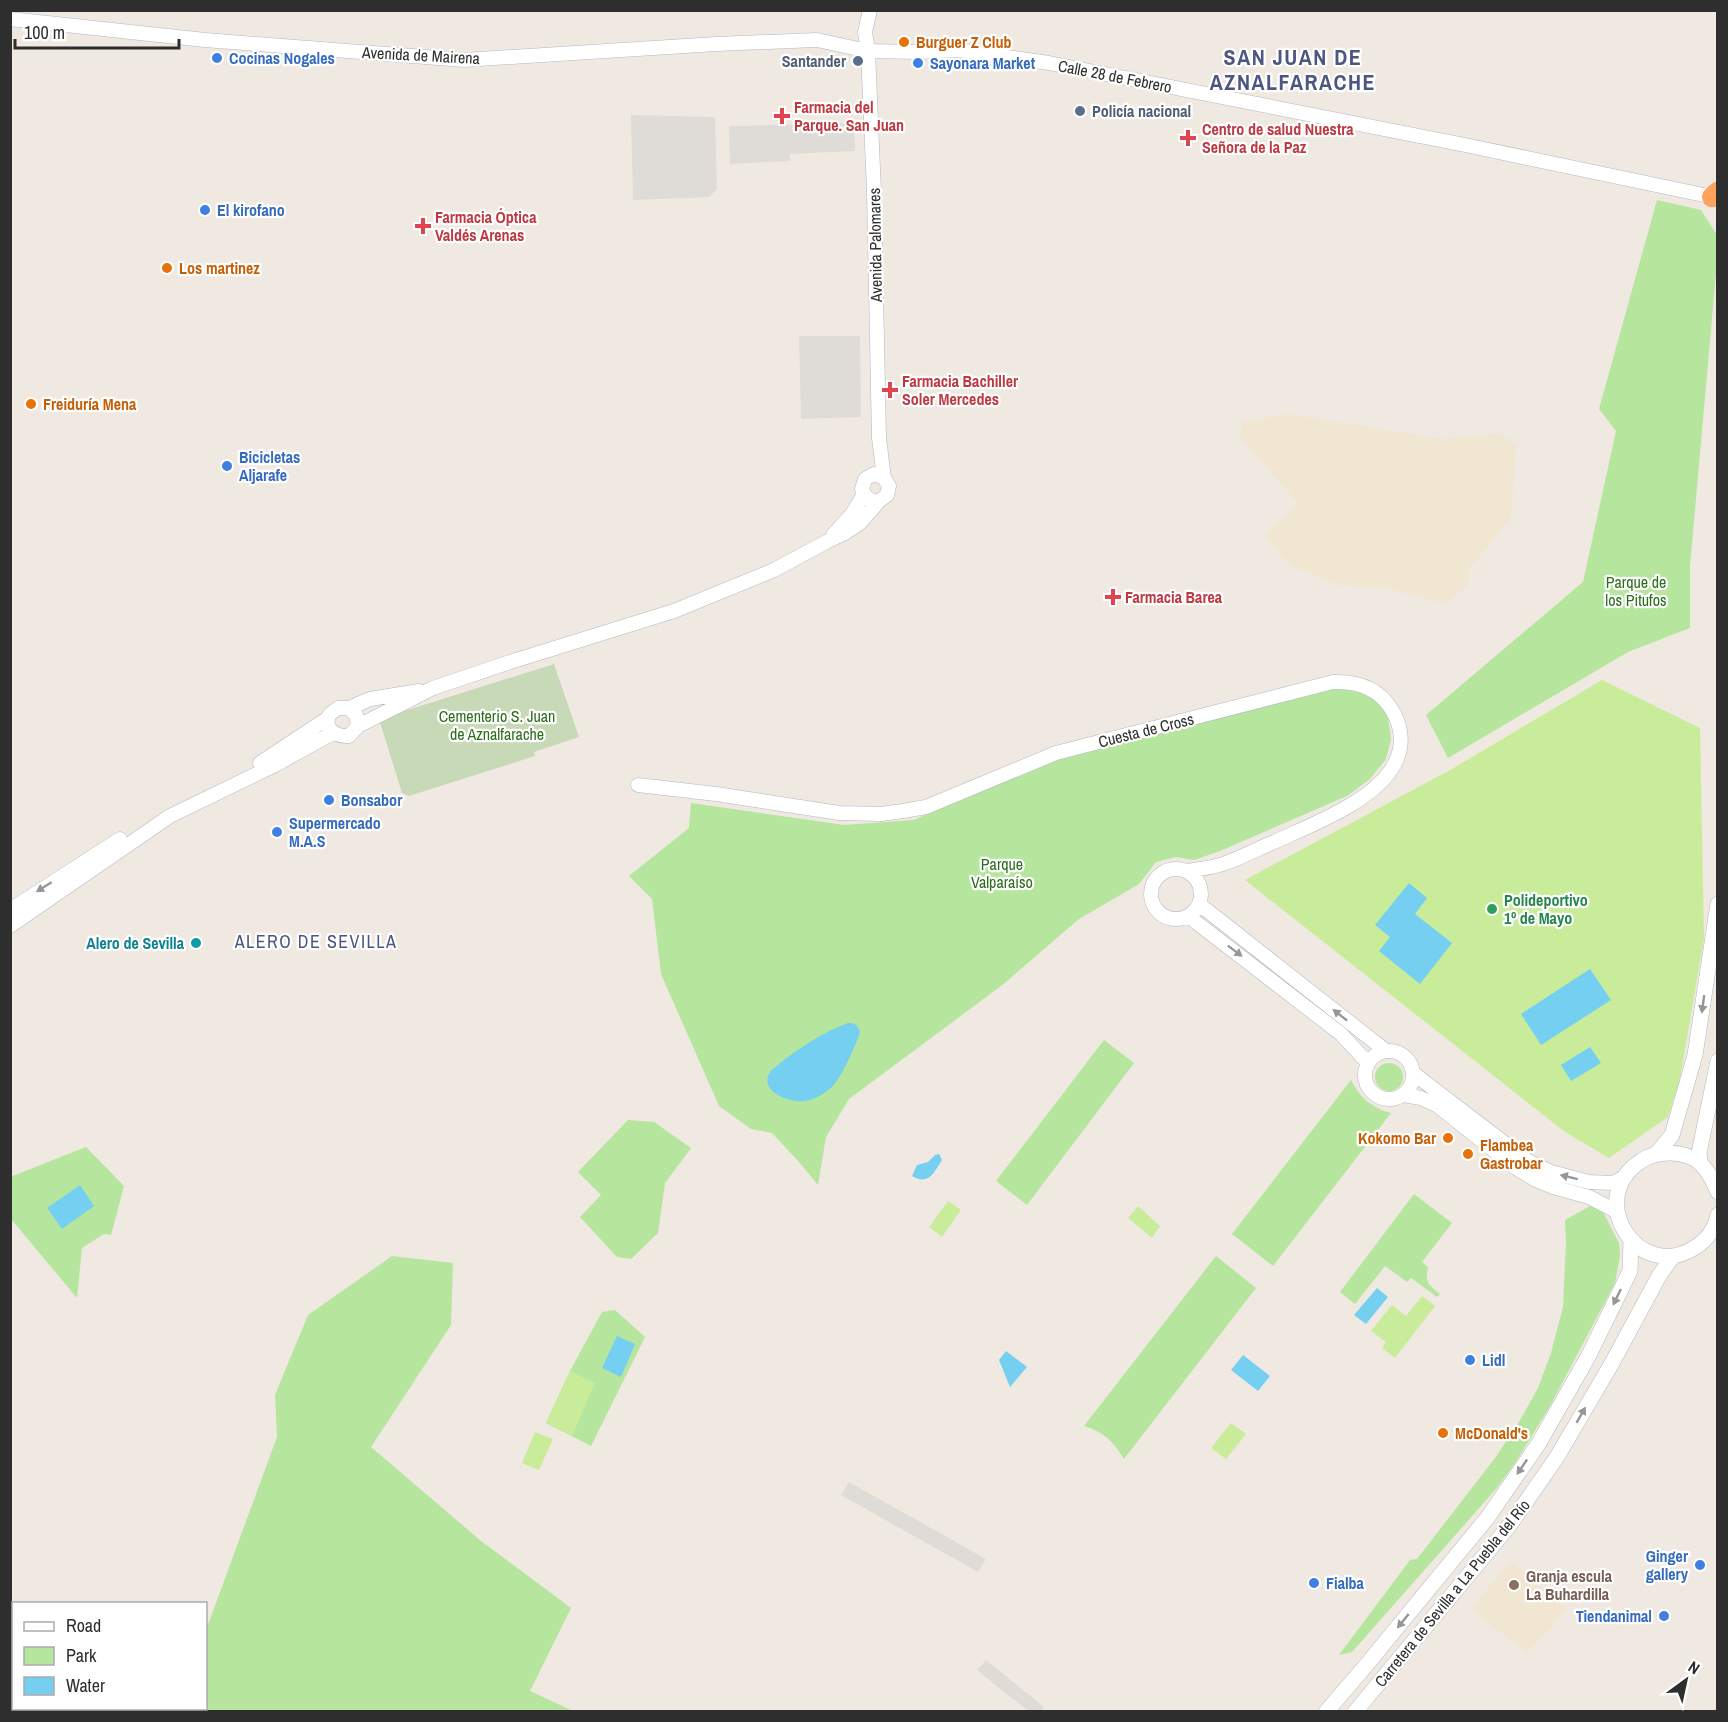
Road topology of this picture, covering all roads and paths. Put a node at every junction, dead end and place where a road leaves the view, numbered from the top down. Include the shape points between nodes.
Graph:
1 (870, 10) edge
2 (10, 19) edge
3 (868, 51) junction
4 (1716, 196) edge
5 (879, 438) junction
6 (869, 476) junction
7 (884, 478) junction
8 (864, 495) junction
9 (879, 501) junction
10 (828, 541) junction
11 (432, 688) junction
12 (348, 708) junction
13 (328, 718) junction
14 (358, 726) junction
15 (333, 733) junction
16 (638, 785) dead end
17 (1221, 865) junction
18 (1187, 871) junction
19 (1200, 888) junction
20 (1199, 904) junction
21 (1718, 904) edge
22 (10, 910) edge
23 (1188, 916) junction
24 (10, 926) edge
25 (1386, 1051) junction
26 (1718, 1061) edge
27 (1368, 1063) junction
28 (1413, 1073) junction
29 (1404, 1095) junction
30 (1657, 1153) junction
31 (1700, 1163) junction
32 (1623, 1178) junction
33 (1718, 1192) edge
34 (1616, 1211) junction
35 (1718, 1215) edge
36 (1631, 1241) junction
37 (1673, 1256) junction
38 (1326, 1712) edge
39 (1355, 1712) edge

1 - 3 street, Avenida Palomares via 865,32
2 - 3 street, Avenida de Mairena via 205,40 464,60 817,40
3 - 4 street, Calle 28 de Febrero via 959,51 1049,63
3 - 5 street, Avenida Palomares
5 - 6 street
5 - 7 street
6 - 7 street
6 - 8 street via 862,484
7 - 9 street via 888,491
8 - 9 street
8 - 10 street
9 - 10 street via 860,523
10 - 11 street via 774,570 675,611
11 - 12 street via 370,699
11 - 14 street
12 - 13 street via 338,708
12 - 14 street via 356,715
13 - 15 street
13 -> 22 street via 266,759 164,811
14 - 15 street via 349,736
15 - 24 street via 170,816
16 - 17 street, Cuesta de Cross via 838,813 881,814 926,807 1056,753 1333,682 1360,684 1382,696 1396,716 1401,740 1395,763 1378,784 1338,812
17 - 18 street, Cuesta de Cross
17 - 19 street, Cuesta de Cross
18 - 19 street
18 - 23 street via 1176,868 1156,877 1150,898 1154,909 1164,917 1176,920
19 - 20 street
20 - 23 street
25 -> 20 street
21 -> 30 main road via 1695,1055 1672,1135
23 -> 27 street via 1341,1034
25 - 27 street
25 - 28 street via 1405,1056
26 - 31 main road
27 - 29 street via 1365,1078 1371,1091 1390,1100
28 - 29 street via 1412,1084
32 -> 28 street via 1612,1183 1588,1182 1528,1161
29 - 34 street via 1438,1106 1536,1180 1589,1197
30 - 31 main road via 1687,1156
30 - 32 main road via 1633,1166
31 - 33 main road
32 - 34 main road
34 - 36 main road
35 - 37 main road via 1711,1233 1701,1244
36 - 37 main road via 1651,1253
36 -> 38 main road via 1630,1270 1589,1355 1539,1443 1488,1517
39 -> 37 main road, Carretera de Sevilla a La Puebla del Río via 1509,1526 1557,1457

